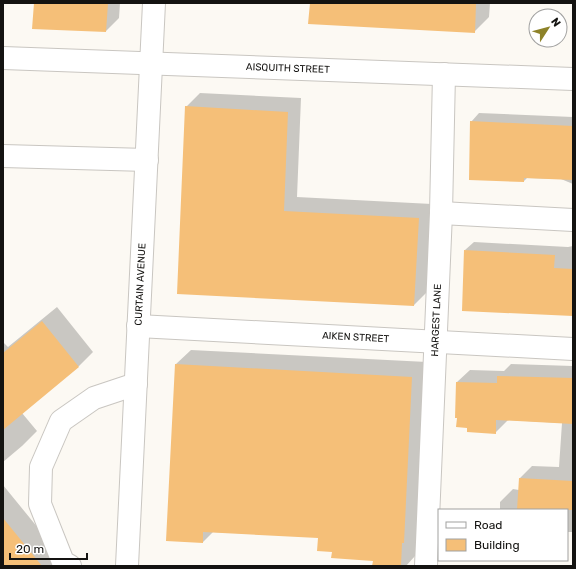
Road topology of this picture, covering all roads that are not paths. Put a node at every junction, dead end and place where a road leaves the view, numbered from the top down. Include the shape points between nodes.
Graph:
1 (154, 3) edge
2 (3, 58) edge
3 (151, 65) junction
4 (444, 74) junction
5 (573, 79) edge
6 (3, 156) edge
7 (147, 160) junction
8 (441, 214) junction
9 (573, 220) edge
10 (138, 326) junction
11 (436, 342) junction
12 (573, 349) edge
13 (136, 384) junction
14 (70, 566) edge
15 (127, 566) edge
16 (426, 566) edge

1 - 3 street, CURTAIN AVENUE
2 - 3 street, AISQUITH STREET
3 - 4 street, AISQUITH STREET
3 - 7 street, CURTAIN AVENUE
4 - 5 street, AISQUITH STREET
4 - 8 street, HARGEST LANE
6 - 7 street
7 - 10 street, CURTAIN AVENUE
8 - 9 street
8 - 11 street, HARGEST LANE
10 - 11 street, AIKEN STREET
10 - 13 street, CURTAIN AVENUE
11 - 12 street, AIKEN STREET
11 - 16 street, HARGEST LANE
13 - 14 street via 94,398 61,421 41,467 40,504 64,562
13 - 15 street, CURTAIN AVENUE

